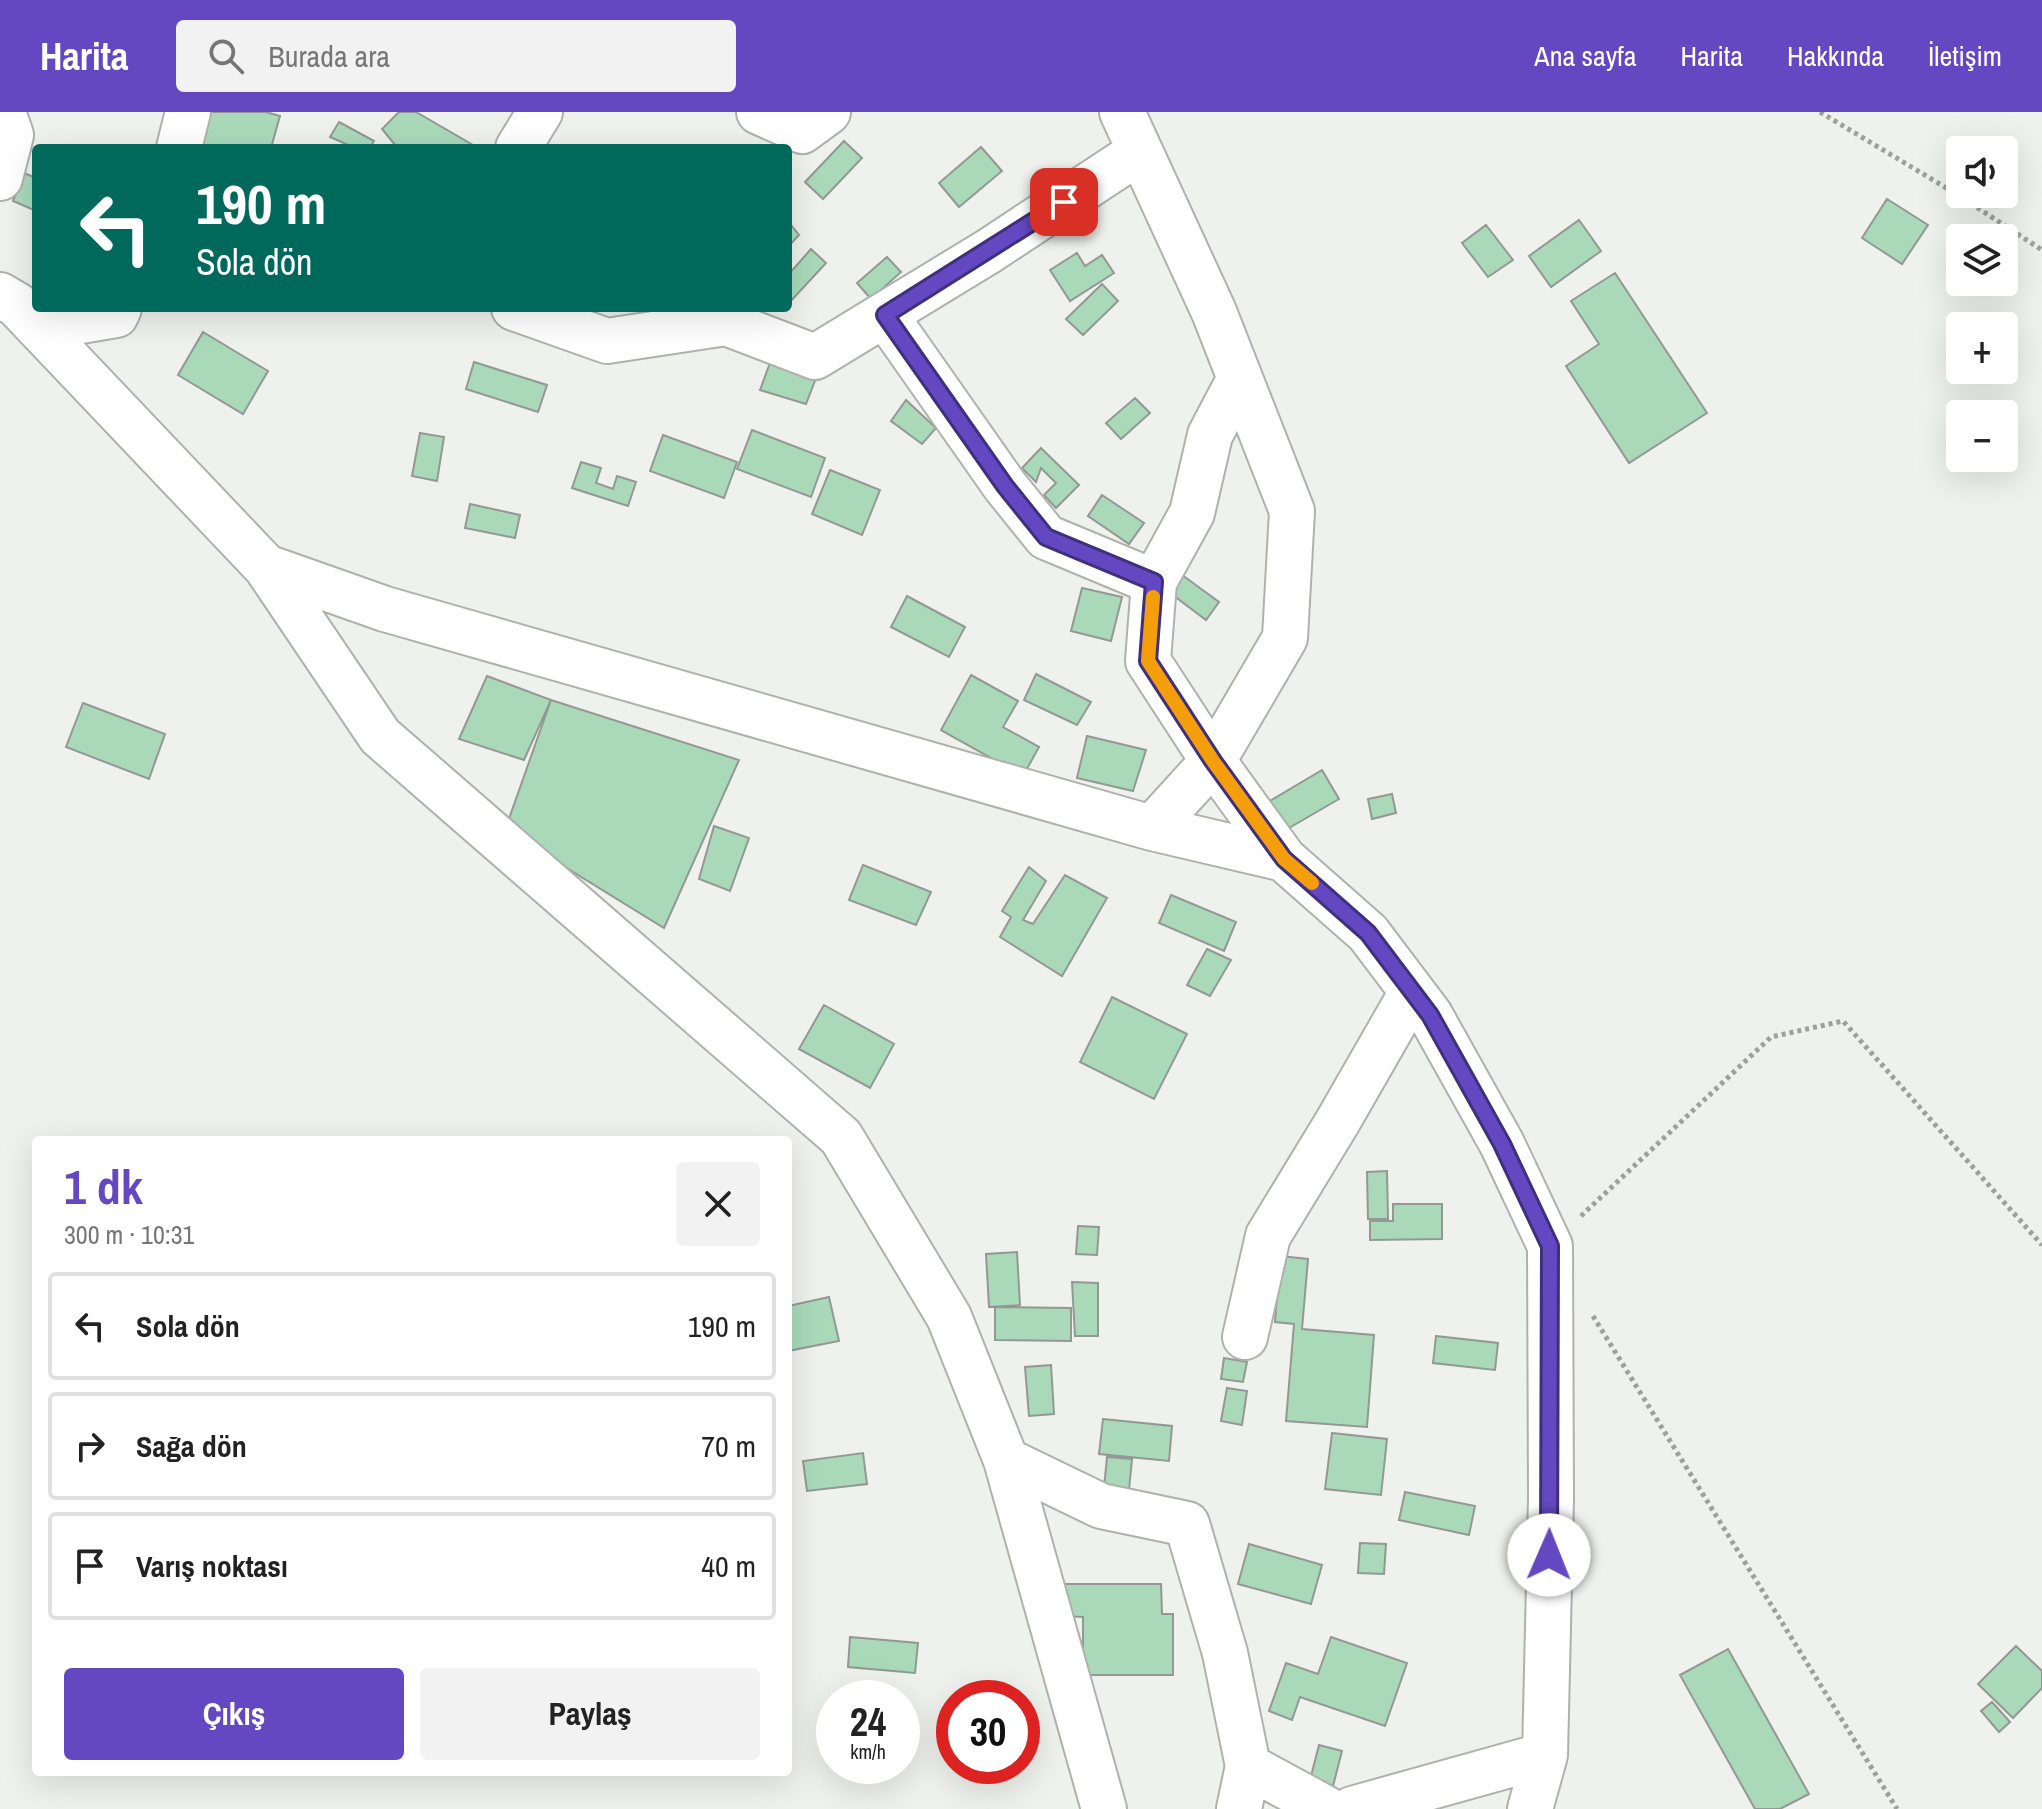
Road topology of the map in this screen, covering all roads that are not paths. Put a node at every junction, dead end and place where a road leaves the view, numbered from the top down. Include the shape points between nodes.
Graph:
1 (3, 112) edge
2 (188, 112) edge
3 (540, 112) edge
4 (759, 112) edge
5 (828, 112) edge
6 (1122, 112) edge
7 (180, 144) edge
8 (520, 144) edge
9 (1139, 152) junction
10 (0, 178) edge
11 (0, 295) edge
12 (117, 312) edge
13 (525, 312) edge
14 (885, 315) junction
15 (39, 328) junction
16 (1240, 378) junction
17 (266, 567) junction
18 (1154, 582) junction
19 (1213, 761) junction
20 (1152, 828) junction
21 (1284, 859) junction
22 (1412, 992) junction
23 (1245, 1337) dead end
24 (1006, 1460) junction
25 (1545, 1755) junction
26 (1248, 1766) junction
27 (1104, 1809) edge
28 (1239, 1809) edge
29 (1327, 1809) edge
30 (1352, 1809) edge
31 (1530, 1809) edge

1 - 10 street via 11,135
2 - 7 street
3 - 8 street
4 - 5 street via 802,131
6 - 9 street
9 - 14 street
9 - 16 street
11 - 15 street
12 - 15 street
13 - 14 street via 607,341 726,323 815,357
14 - 18 street via 1046,537
15 - 17 street
16 - 18 street via 1210,435 1192,513
16 - 19 street via 1292,511 1285,638
17 - 20 street via 385,609
17 - 24 street via 380,736 841,1137 949,1317
18 - 19 street via 1148,661
19 - 20 street
19 - 21 street
20 - 21 street
21 - 22 street via 1368,933
22 - 23 street via 1268,1236
22 - 25 street via 1502,1144 1550,1246
24 - 26 street via 1101,1506 1187,1524 1225,1653
24 - 27 street
25 - 30 street
25 - 31 street
26 - 28 street
26 - 29 street

